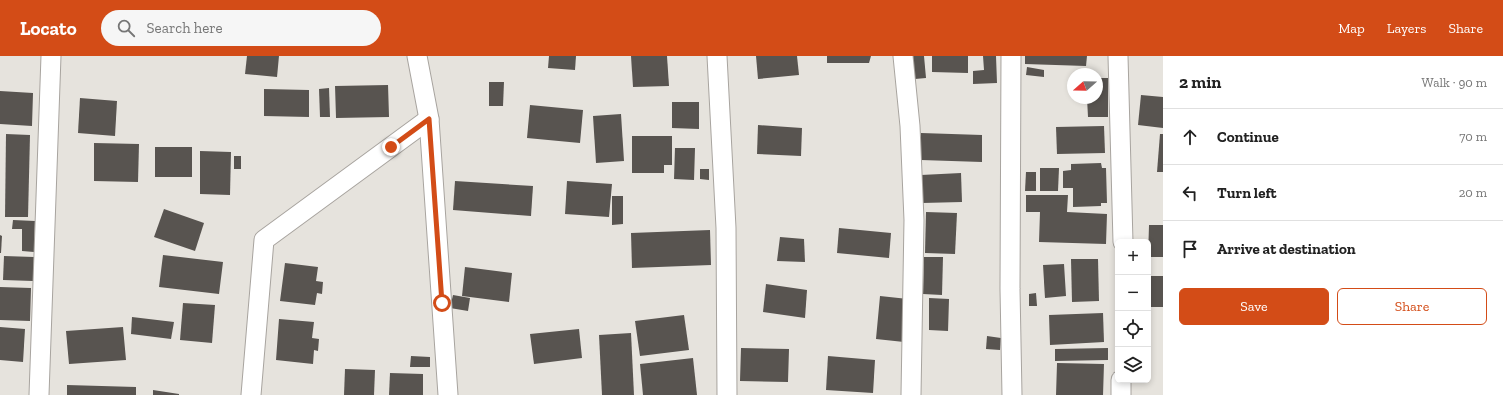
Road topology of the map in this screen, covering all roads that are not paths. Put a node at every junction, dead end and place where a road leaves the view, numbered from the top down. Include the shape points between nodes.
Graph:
1 (51, 56) edge
2 (418, 56) edge
3 (717, 56) edge
4 (903, 56) edge
5 (1011, 56) edge
6 (1118, 56) edge
7 (429, 119) junction
8 (1123, 239) edge
9 (1121, 383) edge
10 (39, 395) edge
11 (251, 395) edge
12 (448, 395) edge
13 (727, 395) edge
14 (911, 395) edge
15 (1012, 395) edge
16 (1121, 395) edge

1 - 10 street
2 - 7 street
3 - 13 street via 726,228
4 - 14 street via 910,126 914,220
5 - 15 street
6 - 8 street
7 - 11 street via 264,240
7 - 12 street
9 - 16 street

